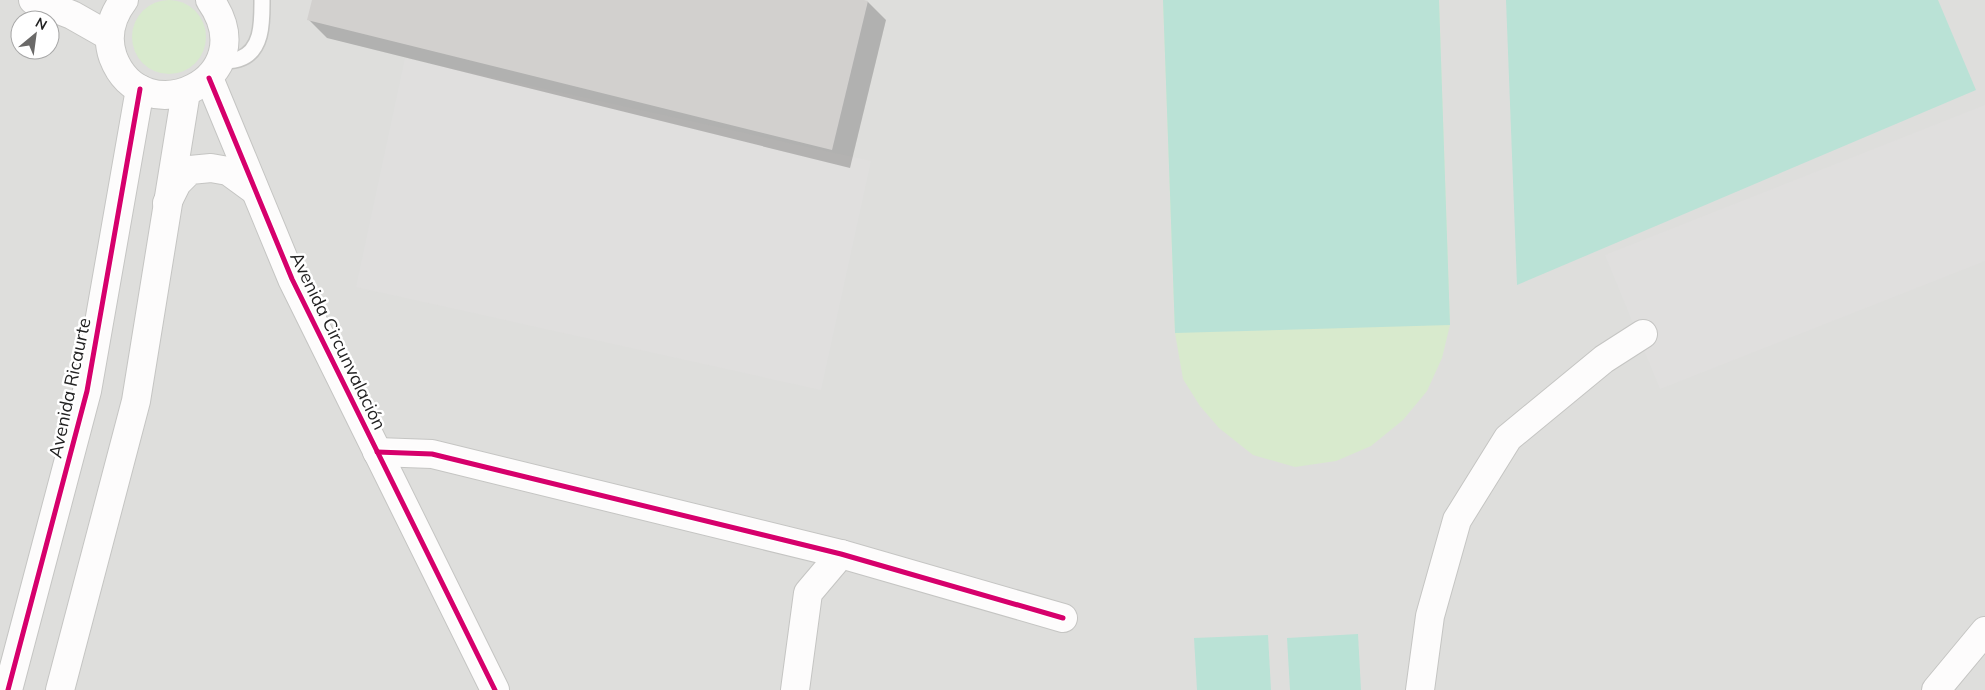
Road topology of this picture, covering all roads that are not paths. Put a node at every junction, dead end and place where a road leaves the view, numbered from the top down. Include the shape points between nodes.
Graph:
1 (33, 0) edge
2 (124, 0) edge
3 (210, 0) edge
4 (262, 0) edge
5 (223, 13) edge
6 (109, 36) junction
7 (214, 70) junction
8 (140, 89) junction
9 (186, 92) junction
10 (254, 190) junction
11 (167, 203) junction
12 (1643, 334) dead end
13 (377, 452) junction
14 (841, 554) junction
15 (1063, 618) dead end
16 (1985, 631) edge
17 (8, 690) edge
18 (60, 690) edge
19 (495, 690) edge
20 (795, 690) edge
21 (1420, 690) edge
22 (1936, 690) edge

1 - 6 street via 72,15
2 - 6 street via 117,8
3 - 5 street
4 - 7 lane via 258,41 249,54
5 - 7 street via 225,44
6 - 8 street via 117,66
7 - 9 street via 198,87
7 - 10 street, Avenida Circunvalación
8 - 9 street via 155,94
8 - 17 street, Avenida Ricaurte via 87,390
9 - 11 street
10 - 11 street via 228,171 211,168 190,170 177,182
10 - 13 street, Avenida Circunvalación via 292,279
11 - 18 street via 136,401
12 - 21 street via 1604,359 1508,438 1458,520 1430,616
13 - 14 street via 432,454
13 - 19 street, Avenida Circunvalación
14 - 15 street
14 - 20 street via 808,593
16 - 22 street

